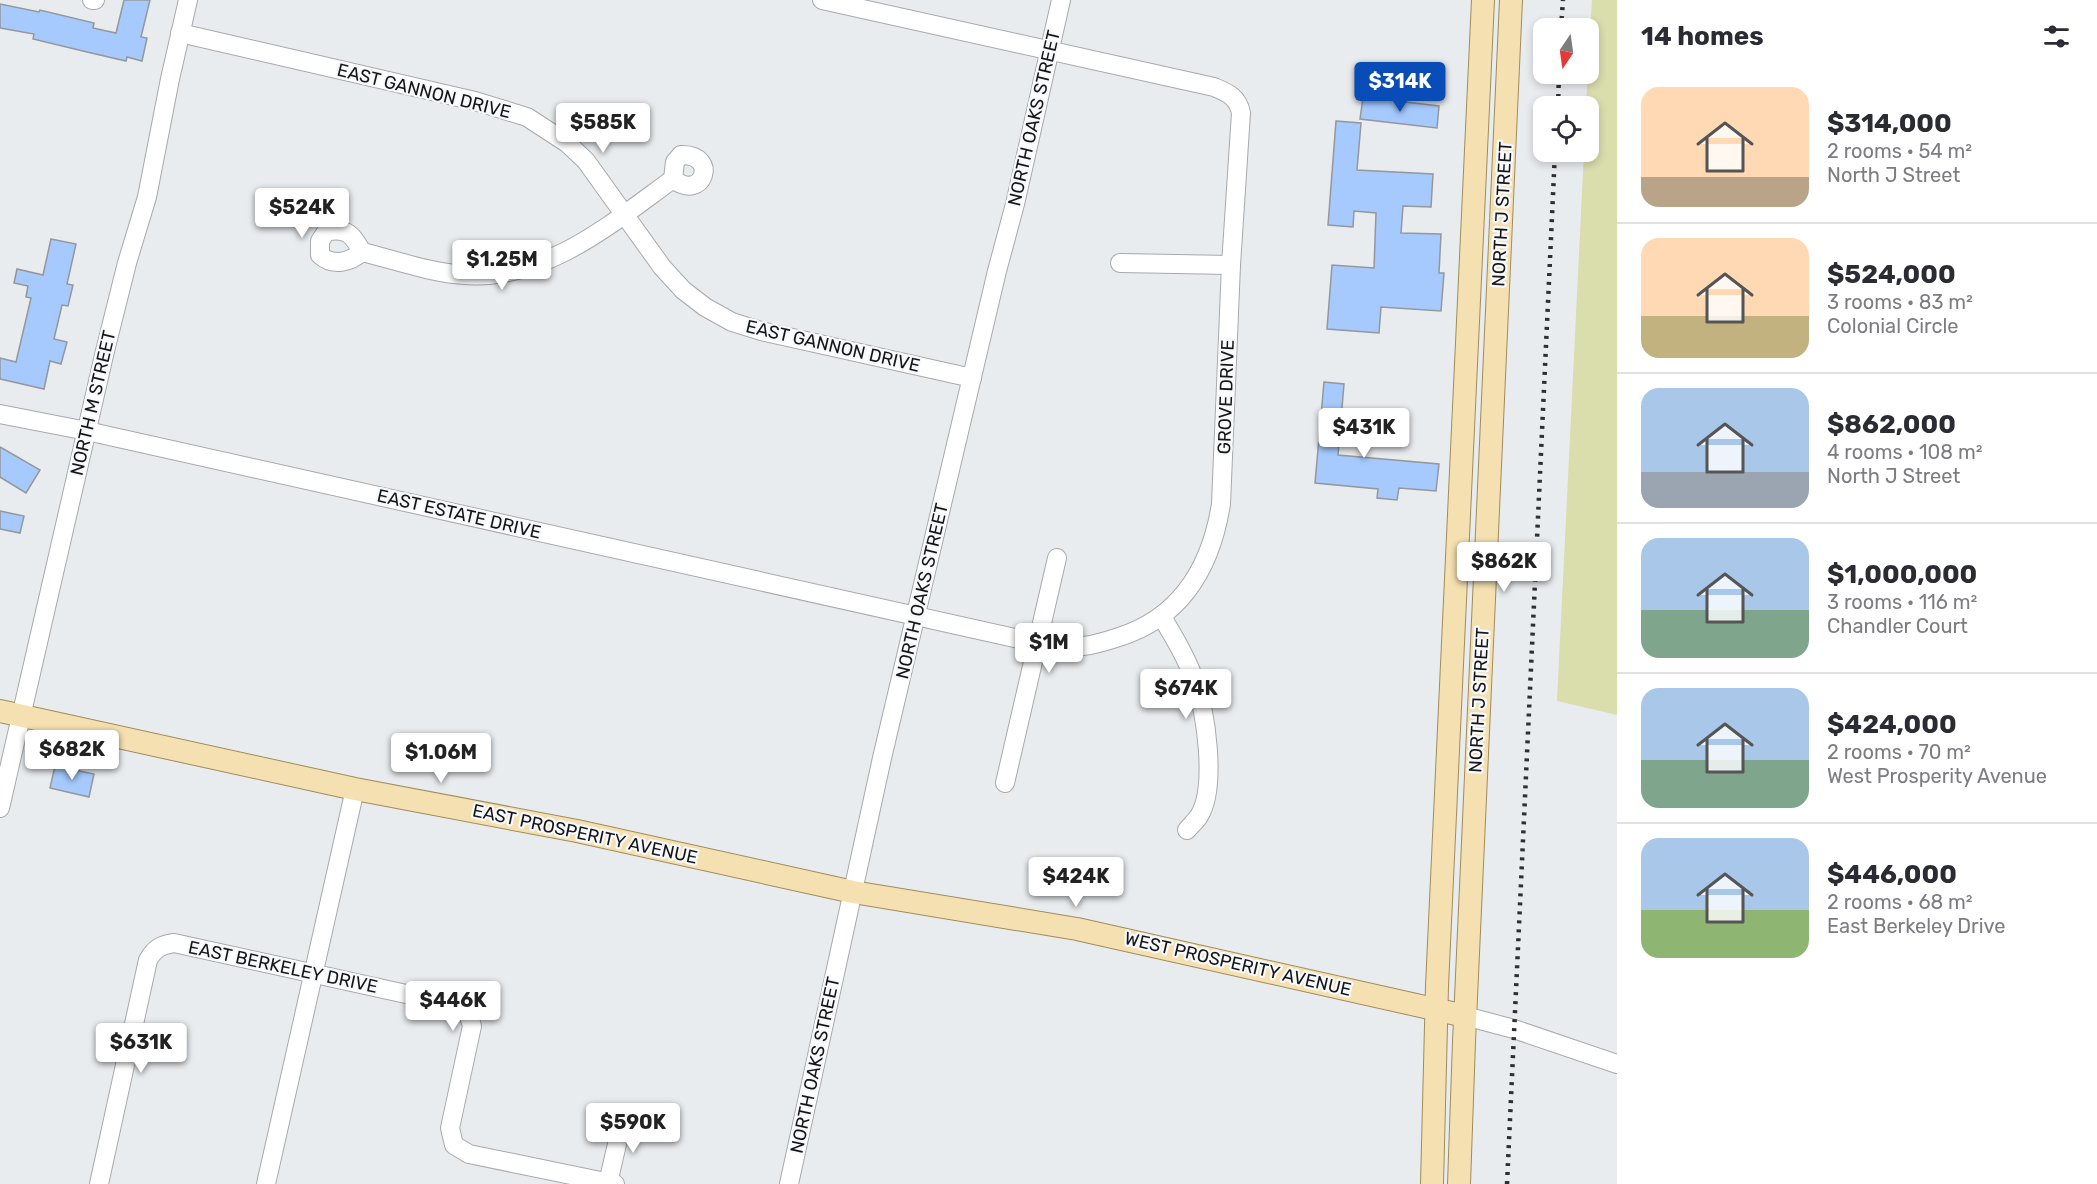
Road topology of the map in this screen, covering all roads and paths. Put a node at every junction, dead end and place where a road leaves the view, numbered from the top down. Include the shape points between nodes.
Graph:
1 (188, 0) edge
2 (822, 0) edge
3 (1061, 0) edge
4 (1483, 0) edge
5 (1512, 0) edge
6 (180, 33) junction
7 (1050, 50) junction
8 (673, 179) dead end
9 (624, 214) junction
10 (362, 252) dead end
11 (1120, 263) dead end
12 (1231, 265) junction
13 (972, 378) junction
14 (0, 414) edge
15 (87, 431) junction
16 (1057, 558) dead end
17 (917, 616) junction
18 (1162, 617) junction
19 (1037, 644) junction
20 (10, 713) edge
21 (1005, 783) dead end
22 (356, 789) junction
23 (0, 808) edge
24 (1187, 830) dead end
25 (853, 892) junction
26 (312, 975) junction
27 (1437, 1010) junction
28 (1465, 1016) junction
29 (1617, 1064) edge
30 (623, 1118) dead end
31 (611, 1183) edge
32 (99, 1184) edge
33 (266, 1184) edge
34 (789, 1184) edge
35 (1432, 1184) edge
36 (1459, 1184) edge

1 - 6 street, NORTH M STREET
2 - 7 street, GROVE DRIVE
3 - 7 street, NORTH OAKS STREET
4 - 27 main road, NORTH J STREET
5 - 28 main road, NORTH J STREET
6 - 9 street, EAST GANNON DRIVE via 475,100 526,117 567,143
6 - 15 street, NORTH M STREET via 147,197
7 - 12 street, GROVE DRIVE via 1214,87 1234,98 1241,113
7 - 13 street, NORTH OAKS STREET
8 - 9 street
9 - 10 street via 567,251 518,271 465,275
9 - 13 street, EAST GANNON DRIVE via 683,290 732,322
11 - 12 street
12 - 18 street, GROVE DRIVE via 1218,525 1194,582
13 - 17 street, NORTH OAKS STREET
14 - 15 street, EAST ESTATE DRIVE
15 - 17 street, EAST ESTATE DRIVE
15 - 20 street, NORTH M STREET
16 - 19 street
17 - 19 street, GROVE DRIVE
17 - 25 street, NORTH OAKS STREET
18 - 19 street, GROVE DRIVE via 1129,634 1084,646
18 - 24 street via 1195,680 1207,740 1206,796 1200,814
19 - 21 street
20 - 22 main road, EAST PROSPERITY AVENUE
20 - 23 street, NORTH M STREET
22 - 25 main road, EAST PROSPERITY AVENUE via 577,831
22 - 26 street
25 - 27 main road, WEST PROSPERITY AVENUE via 1057,924
25 - 34 street, NORTH OAKS STREET
26 - 31 street, EAST BERKELEY DRIVE via 465,1009 472,1026 450,1128 454,1145 469,1154
26 - 32 street, EAST BERKELEY DRIVE via 174,943 153,951
26 - 33 street
27 - 28 main road, WEST PROSPERITY AVENUE
27 - 35 main road, NORTH J STREET
28 - 29 street, WEST PROSPERITY AVENUE
28 - 36 main road, NORTH J STREET
30 - 31 street

